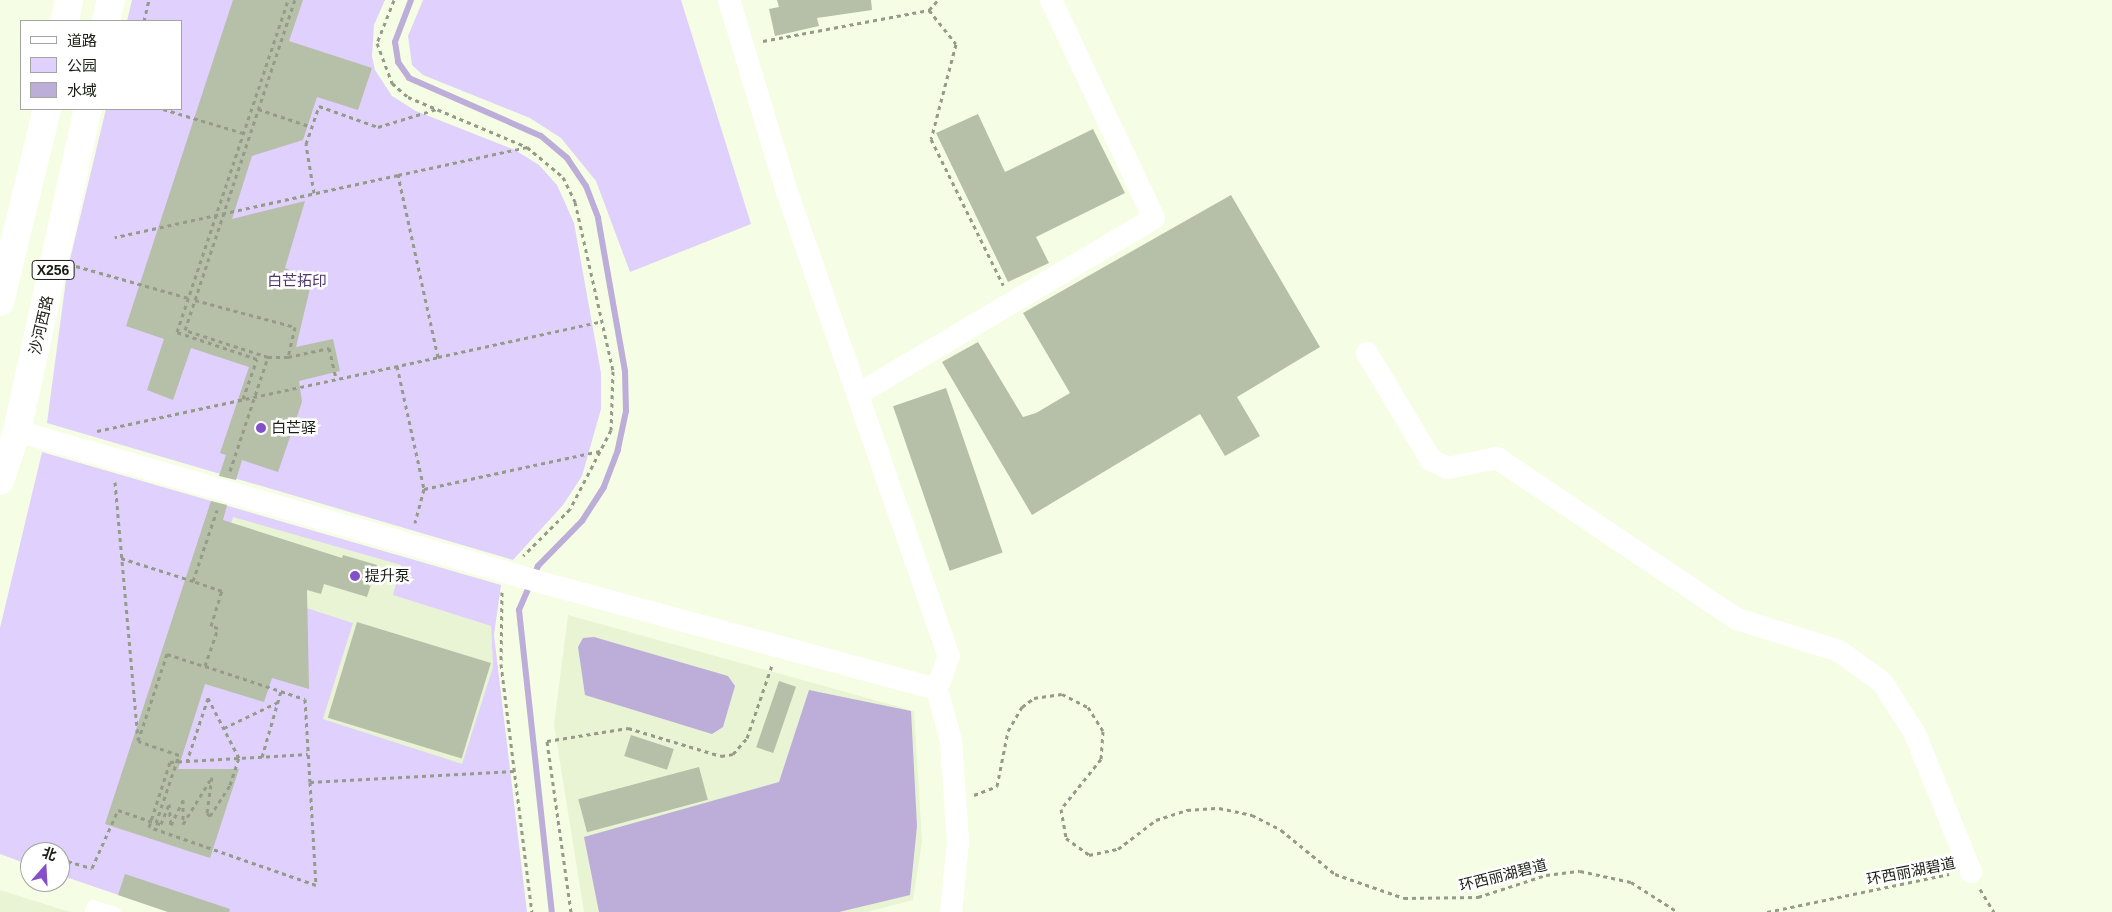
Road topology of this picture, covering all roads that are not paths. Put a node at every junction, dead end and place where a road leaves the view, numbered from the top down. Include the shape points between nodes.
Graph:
1 (69, 0) edge
2 (110, 0) edge
3 (729, 0) edge
4 (1051, 0) edge
5 (65, 20) edge
6 (106, 20) edge
7 (47, 110) edge
8 (88, 110) edge
9 (0, 302) edge
10 (1367, 353) dead end
11 (858, 394) junction
12 (17, 431) junction
13 (0, 481) edge
14 (937, 689) junction
15 (1971, 872) road end
16 (90, 912) edge
17 (115, 912) edge
18 (951, 912) edge

1 - 5 main road
2 - 6 main road
3 - 11 street via 786,189
4 - 11 street via 1154,218
7 - 9 main road, X256
8 - 12 main road, 沙河西路 / X256
10 - 15 street via 1431,460 1448,468 1497,458 1737,619 1839,651 1883,683 1915,734
11 - 14 street via 949,656
12 - 13 main road, 沙河西路 / X256
12 - 14 street via 547,584
14 - 18 street via 951,741 958,842
16 - 17 lane via 92,905

